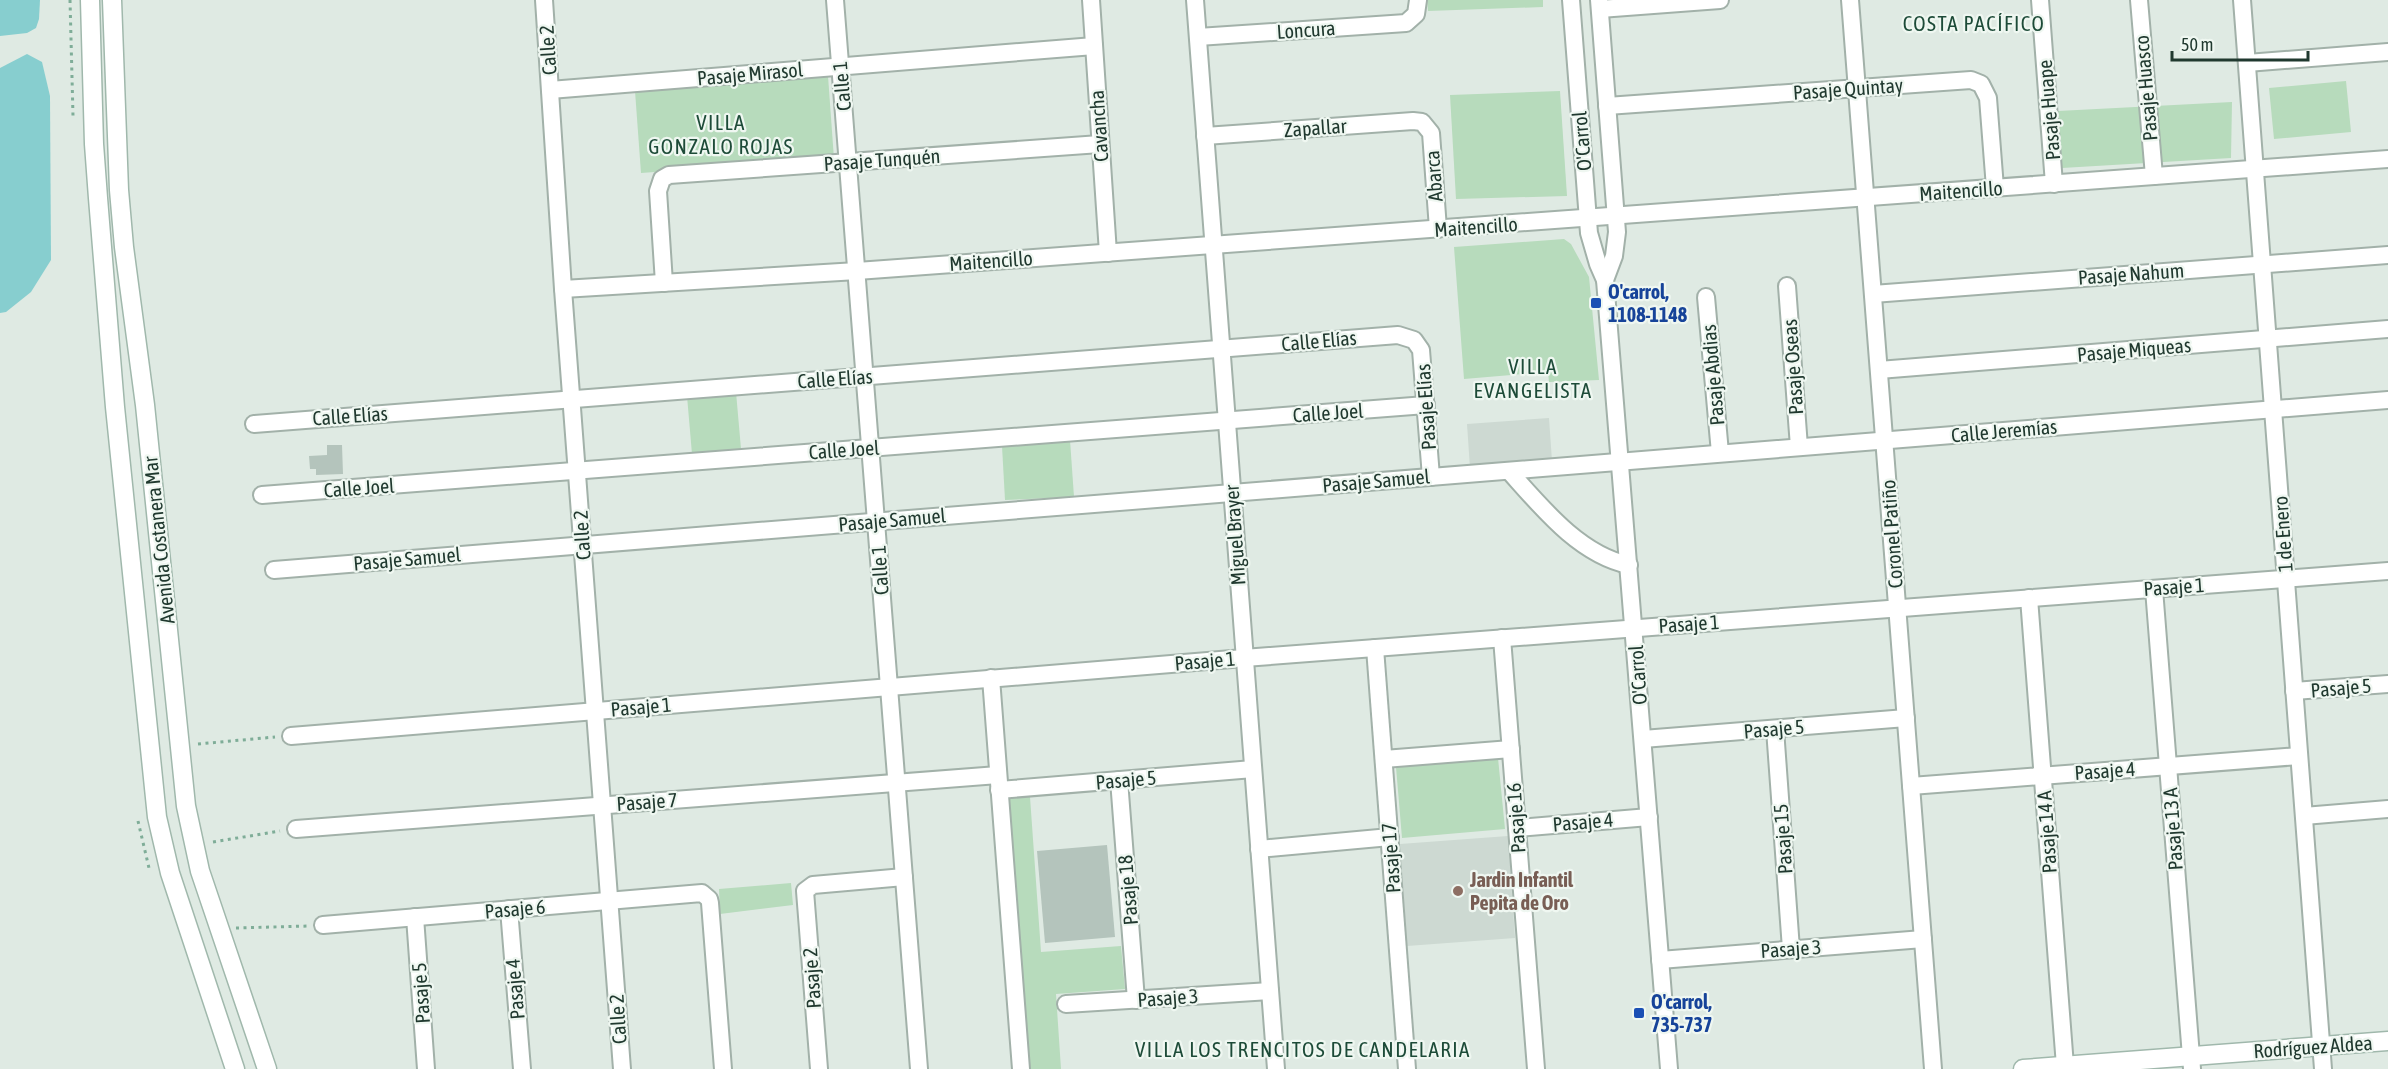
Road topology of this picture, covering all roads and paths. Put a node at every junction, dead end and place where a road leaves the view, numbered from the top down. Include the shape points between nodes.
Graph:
1 (90, 0) edge
2 (112, 0) edge
3 (544, 0) edge
4 (835, 0) edge
5 (1091, 0) edge
6 (1195, 0) edge
7 (1418, 0) edge
8 (1571, 0) edge
9 (1720, 0) edge
10 (1851, 0) edge
11 (2040, 0) edge
12 (2139, 0) edge
13 (2242, 0) edge
14 (1600, 5) edge
15 (1198, 37) junction
16 (1094, 46) junction
17 (2388, 52) edge
18 (2247, 63) junction
19 (841, 67) junction
20 (1857, 88) junction
21 (550, 90) junction
22 (1607, 106) junction
23 (1425, 125) joint
24 (1204, 136) junction
25 (1100, 144) junction
26 (2388, 159) edge
27 (848, 162) junction
28 (2255, 169) junction
29 (2154, 176) junction
30 (2054, 184) junction
31 (1995, 188) junction
32 (1866, 198) junction
33 (1616, 217) junction
34 (1588, 219) junction
35 (1438, 229) junction
36 (1212, 246) junction
37 (1108, 253) junction
38 (2388, 255) edge
39 (2262, 264) junction
40 (857, 271) junction
41 (1605, 280) junction
42 (664, 283) junction
43 (1787, 286) dead end
44 (563, 289) junction
45 (1873, 294) junction
46 (1706, 297) dead end
47 (2388, 329) edge
48 (2268, 339) junction
49 (1414, 340) joint
50 (1220, 349) junction
51 (1879, 370) junction
52 (865, 376) junction
53 (572, 399) junction
54 (2388, 400) edge
55 (1426, 405) junction
56 (2273, 410) junction
57 (1226, 421) junction
58 (254, 424) dead end
59 (1884, 440) junction
60 (1798, 447) junction
61 (871, 448) junction
62 (1720, 453) junction
63 (1620, 461) junction
64 (577, 471) junction
65 (1509, 471) junction
66 (1431, 477) junction
67 (1232, 493) junction
68 (262, 495) dead end
69 (876, 521) junction
70 (583, 545) junction
71 (1629, 565) junction
72 (274, 570) dead end
73 (2388, 571) edge
74 (2286, 579) junction
75 (2154, 589) junction
76 (2029, 598) junction
77 (1897, 608) junction
78 (1635, 628) junction
79 (1502, 638) junction
80 (1375, 648) junction
81 (1244, 658) junction
82 (990, 678) junction
83 (2388, 684) edge
84 (889, 687) junction
85 (2294, 691) junction
86 (595, 711) junction
87 (1906, 718) junction
88 (1775, 729) junction
89 (291, 736) joint
90 (1643, 740) junction
91 (180, 746) junction
92 (1511, 749) junction
93 (2299, 756) junction
94 (1384, 759) junction
95 (2168, 766) junction
96 (1253, 769) junction
97 (2043, 776) junction
98 (1119, 780) junction
99 (999, 782) junction
100 (897, 783) junction
101 (1911, 786) junction
102 (602, 806) junction
103 (2388, 809) edge
104 (2304, 816) junction
105 (1649, 817) junction
106 (1517, 828) junction
107 (296, 829) joint
108 (1390, 837) junction
109 (193, 846) junction
110 (1259, 849) junction
111 (904, 877) junction
112 (609, 901) junction
113 (509, 909) junction
114 (415, 917) junction
115 (323, 925) joint
116 (220, 929) junction
117 (1923, 939) junction
118 (1791, 950) junction
119 (1660, 960) junction
120 (1270, 991) junction
121 (1136, 1000) junction
122 (1066, 1004) dead end
123 (2388, 1041) edge
124 (2321, 1046) junction
125 (2192, 1063) edge
126 (2064, 1066) junction
127 (236, 1069) edge
128 (267, 1069) edge
129 (426, 1069) edge
130 (522, 1069) edge
131 (622, 1069) edge
132 (723, 1069) edge
133 (819, 1069) edge
134 (919, 1069) edge
135 (1021, 1069) edge
136 (1276, 1069) edge
137 (1407, 1069) edge
138 (1536, 1069) edge
139 (1669, 1069) edge
140 (1933, 1069) edge
141 (2023, 1069) edge
142 (2323, 1069) edge

1 - 127 street, Avenida Costanera Mar via 97,187 157,817 170,873
2 - 91 street, Avenida Costanera Mar via 120,201
3 - 21 street, Calle 2
4 - 19 street, Calle 1
5 - 16 street, Cavancha
6 - 15 street, Miguel Brayer
7 - 15 street, Loncura via 1413,18 1401,23
8 - 34 street, O'Carrol
9 - 14 street
10 - 20 street, Coronel Patiño
11 - 30 street, Pasaje Huape
12 - 29 street, Pasaje Huasco
13 - 18 street, 1 de Enero
14 - 22 street, O'Carrol
15 - 24 street, Miguel Brayer
16 - 19 street, Pasaje Mirasol
16 - 25 street, Cavancha
17 - 18 street
18 - 28 street, 1 de Enero
19 - 21 street, Pasaje Mirasol
19 - 27 street, Calle 1
20 - 22 street, Pasaje Quintay
20 - 31 street, Pasaje Quintay via 1965,80 1981,84 1988,98
20 - 32 street, Coronel Patiño
21 - 44 street, Calle 2
22 - 33 street, O'Carrol
23 - 24 street, Zapallar via 1413,121
23 - 35 street, Abarca via 1432,138
24 - 36 street, Miguel Brayer
25 - 27 street, Pasaje Tunquén
25 - 37 street, Cavancha
26 - 28 street, Maitencillo
27 - 40 street, Calle 1
27 - 42 street, Pasaje Tunquén via 665,177 658,191
28 - 29 street, Maitencillo
28 - 39 street, 1 de Enero
29 - 30 street, Maitencillo
30 - 31 street, Maitencillo
31 - 32 street, Maitencillo
32 - 33 street, Maitencillo
32 - 45 street, Coronel Patiño
33 - 34 street, Maitencillo
33 - 41 street, O'Carrol via 1615,246
34 - 35 street, Maitencillo
34 - 41 street, O'Carrol via 1592,247
35 - 36 street, Maitencillo
36 - 37 street, Maitencillo
36 - 50 street, Miguel Brayer
37 - 40 street, Maitencillo
38 - 39 street, Pasaje Nahum
39 - 45 street, Pasaje Nahum
39 - 48 street, 1 de Enero
40 - 42 street, Maitencillo
40 - 52 street, Calle 1
41 - 63 street, O'Carrol
42 - 44 street, Maitencillo
43 - 60 street, Pasaje Oseas
44 - 53 street, Calle 2
45 - 51 street, Coronel Patiño
46 - 62 street, Pasaje Abdias
47 - 48 street, Pasaje Miqueas
48 - 51 street, Pasaje Miqueas
48 - 56 street, 1 de Enero
49 - 50 street, Calle Elías via 1398,335
49 - 55 street, Pasaje Elías via 1421,350
50 - 52 street, Calle Elías
50 - 57 street, Miguel Brayer
51 - 59 street, Coronel Patiño
52 - 53 street, Calle Elías
52 - 61 street, Calle 1
53 - 58 street, Calle Elías
53 - 64 street, Calle 2
54 - 56 street, Calle Jeremías
55 - 57 street, Calle Joel
55 - 66 street, Pasaje Elías
56 - 59 street, Calle Jeremías
56 - 74 street, 1 de Enero
57 - 61 street, Calle Joel
57 - 67 street, Miguel Brayer
59 - 60 street, Calle Jeremías
59 - 77 street, Coronel Patiño
60 - 62 street, Calle Jeremías
61 - 64 street, Calle Joel
61 - 69 street, Calle 1
62 - 63 street, Calle Jeremías
63 - 65 street, Pasaje Samuel
63 - 71 street, O'Carrol
64 - 68 street, Calle Joel
64 - 70 street, Calle 2
65 - 66 street, Pasaje Samuel
65 - 71 street via 1588,549
66 - 67 street, Pasaje Samuel
67 - 69 street, Pasaje Samuel
67 - 81 street, Miguel Brayer
69 - 70 street, Pasaje Samuel
69 - 84 street, Calle 1
70 - 72 street, Pasaje Samuel
70 - 86 street, Calle 2
71 - 78 street, O'Carrol
73 - 74 street, Pasaje 1
74 - 75 street, Pasaje 1
74 - 85 street, 1 de Enero
75 - 76 street, Pasaje 1
75 - 95 street, Pasaje 13 A
76 - 77 street, Pasaje 1
76 - 97 street, Pasaje 14 A
77 - 78 street, Pasaje 1
77 - 87 street, Coronel Patiño
78 - 79 street, Pasaje 1
78 - 90 street, O'Carrol
79 - 80 street, Pasaje 1
79 - 92 street, Pasaje 16
80 - 81 street, Pasaje 1
80 - 94 street, Pasaje 17
81 - 82 street, Pasaje 1
81 - 96 street, Miguel Brayer
82 - 84 street, Pasaje 1
82 - 99 street
83 - 85 street, Pasaje 5
84 - 86 street, Pasaje 1
84 - 100 street, Calle 1
85 - 93 street, 1 de Enero
86 - 89 street, Pasaje 1
86 - 102 street, Calle 2
87 - 88 street, Pasaje 5
87 - 101 street, Coronel Patiño
88 - 90 street, Pasaje 5
88 - 118 street, Pasaje 15
89 - 91 path
90 - 105 street, O'Carrol
91 - 109 street, Avenida Costanera Mar
92 - 94 street
92 - 106 street, Pasaje 16
93 - 95 street, Pasaje 4
93 - 104 street, 1 de Enero
94 - 108 street, Pasaje 17
95 - 97 street, Pasaje 4
95 - 125 street, Pasaje 13 A
96 - 98 street, Pasaje 5
96 - 110 street, Miguel Brayer
97 - 101 street, Pasaje 4
97 - 126 street, Pasaje 14 A
98 - 99 street, Pasaje 5
98 - 121 street, Pasaje 18
99 - 100 street, Pasaje 7
99 - 135 street
100 - 102 street, Pasaje 7
100 - 111 street, Calle 1
101 - 117 street, Coronel Patiño
102 - 107 street, Pasaje 7
102 - 112 street, Calle 2
103 - 104 street
104 - 124 street, 1 de Enero
105 - 106 street, Pasaje 4
105 - 119 street, O'Carrol
106 - 138 street, Pasaje 16
107 - 109 path
108 - 110 street
108 - 137 street, Pasaje 17
109 - 116 street, Avenida Costanera Mar
110 - 120 street, Miguel Brayer
111 - 133 street, Pasaje 2 via 807,888
111 - 134 street, Calle 1
112 - 113 street, Pasaje 6
112 - 131 street, Calle 2
112 - 132 street, Pasaje 6 via 706,895 710,903
113 - 114 street, Pasaje 6
113 - 130 street, Pasaje 4
114 - 115 street, Pasaje 6
114 - 129 street, Pasaje 5
115 - 116 path
116 - 128 street, Avenida Costanera Mar
117 - 118 street, Pasaje 3
117 - 140 street, Coronel Patiño
118 - 119 street, Pasaje 3
119 - 139 street, O'Carrol
120 - 121 street, Pasaje 3
120 - 136 street, Miguel Brayer
121 - 122 street, Pasaje 3
123 - 124 street, Rodríguez Aldea
124 - 125 street, Rodríguez Aldea
124 - 142 street, 1 de Enero
125 - 126 street, Rodríguez Aldea
126 - 141 street, Rodríguez Aldea

